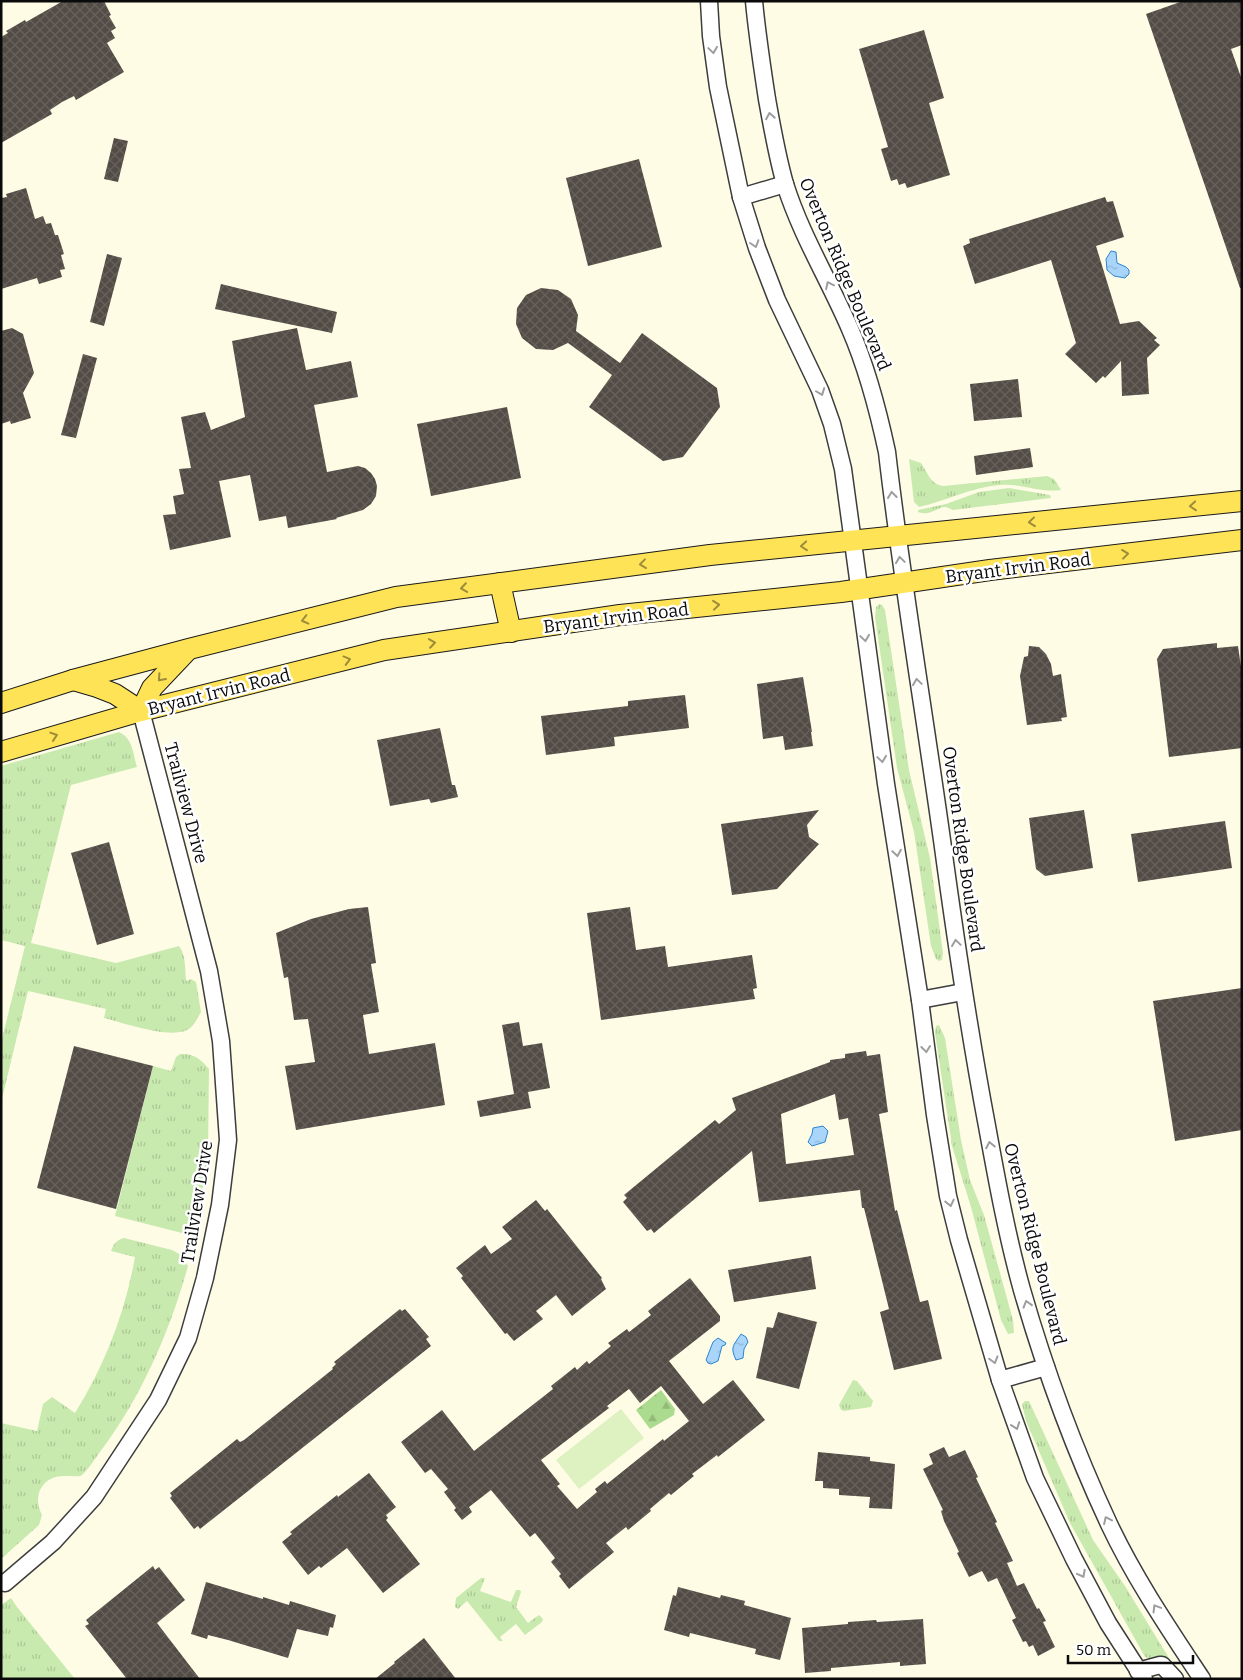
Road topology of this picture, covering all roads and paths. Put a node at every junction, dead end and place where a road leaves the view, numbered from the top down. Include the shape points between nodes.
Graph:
1 (709, 1) edge
2 (754, 1) edge
3 (785, 184) junction
4 (741, 197) junction
5 (1242, 501) edge
6 (897, 537) junction
7 (1242, 540) edge
8 (853, 542) junction
9 (500, 583) junction
10 (904, 583) junction
11 (858, 590) junction
12 (511, 632) junction
13 (189, 649) junction
14 (73, 680) junction
15 (1, 703) edge
16 (141, 711) junction
17 (3, 750) edge
18 (963, 992) junction
19 (920, 1000) junction
20 (1046, 1368) junction
21 (1000, 1380) junction
22 (5, 1583) dead end
23 (1141, 1675) edge
24 (1175, 1679) edge
25 (1202, 1679) edge

1 -> 4 street via 718,87
3 -> 2 street, Overton Ridge Boulevard via 771,123
3 - 4 street
6 -> 3 street, Overton Ridge Boulevard via 887,452 865,368 800,225
4 -> 8 street via 756,248 832,424 843,469
5 -> 6 main road
6 - 8 main road
10 -> 6 street, Overton Ridge Boulevard
10 -> 7 main road, Bryant Irvin Road
8 -> 9 main road via 710,555
8 - 11 street
9 - 12 main road
9 -> 13 main road via 396,598
10 - 11 main road, Bryant Irvin Road
18 -> 10 street, Overton Ridge Boulevard
12 -> 11 main road, Bryant Irvin Road via 620,615
11 -> 19 street
16 -> 12 main road, Bryant Irvin Road via 384,650
13 - 14 main road
13 -> 16 main road via 152,688
14 - 15 main road
14 - 16 main road via 115,694
17 -> 16 main road, Bryant Irvin Road
16 - 22 street, Trailview Drive via 209,971 221,1041 228,1140 220,1206 188,1338 158,1400 94,1497 53,1542
18 - 19 street
20 -> 18 street, Overton Ridge Boulevard via 1001,1202
19 -> 21 street via 948,1196
20 - 21 street
25 -> 20 street, Overton Ridge Boulevard via 1111,1528 1087,1476
21 -> 23 street via 1035,1478 1108,1623
23 - 24 street via 1162,1665

